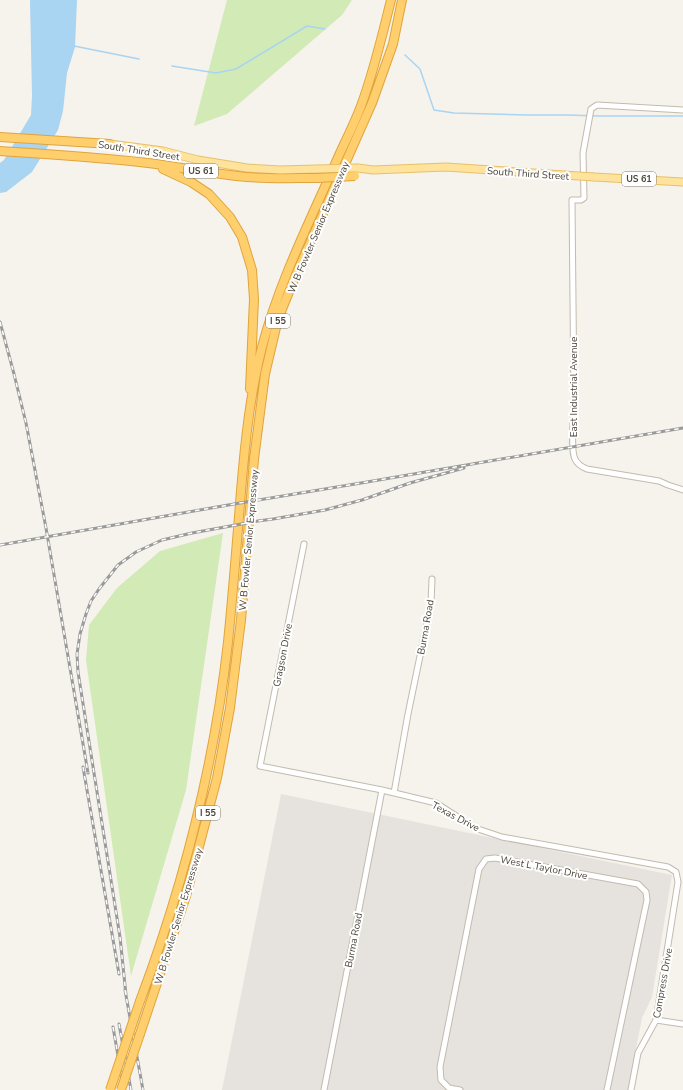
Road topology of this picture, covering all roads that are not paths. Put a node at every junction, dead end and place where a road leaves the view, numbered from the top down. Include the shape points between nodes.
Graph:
1 (390, 0) edge
2 (402, 0) edge
3 (683, 110) edge
4 (0, 137) edge
5 (110, 144) joint
6 (0, 151) edge
7 (148, 163) junction
8 (357, 172) junction
9 (683, 182) edge
10 (248, 417) junction
11 (683, 490) edge
12 (304, 544) dead end
13 (432, 579) dead end
14 (260, 766) joint
15 (382, 790) junction
16 (394, 793) junction
17 (676, 872) joint
18 (656, 1020) junction
19 (683, 1024) edge
20 (110, 1090) edge
21 (121, 1090) edge
22 (324, 1090) edge
23 (460, 1090) edge
24 (607, 1090) edge
25 (631, 1090) edge

1 - 10 highway, W B Fowler Senior Expressway / I 55 via 378,56 361,106 283,282 262,347
2 - 21 highway, W B Fowler Senior Expressway / I 55, bridge via 393,44 372,103 278,319 265,374 254,459 241,620 230,708 217,778 186,896
3 - 11 street, East Industrial Avenue via 597,105 591,109 583,153 584,198 572,200 575,461 587,469 659,481
4 - 5 highway, South Third Street / US 61
5 - 8 main road, South Third Street / US 61, bridge via 163,151 247,168
6 - 7 highway, South Third Street / US 61
7 - 8 highway, South Third Street / US 61, bridge via 247,177 317,178
7 - 10 highway via 171,171 209,194 230,217 242,237 252,270 254,299
8 - 9 main road, South Third Street / US 61, bridge via 446,167
10 - 20 highway, W B Fowler Senior Expressway / I 55, bridge via 228,642 220,706 203,795 188,857 164,934
12 - 14 street, Gragson Drive
13 - 16 street, Burma Road via 431,603
14 - 15 street, Texas Drive
15 - 16 street, Texas Drive
15 - 22 street, Burma Road
16 - 17 street, Texas Drive via 436,803 474,828 502,837 668,867
17 - 18 street, Compress Drive via 678,882
18 - 19 street
18 - 25 street, Compress Drive via 638,1053
23 - 24 street, West L Taylor Drive via 449,1088 441,1080 440,1067 478,869 486,859 496,858 638,884 646,892 647,900

